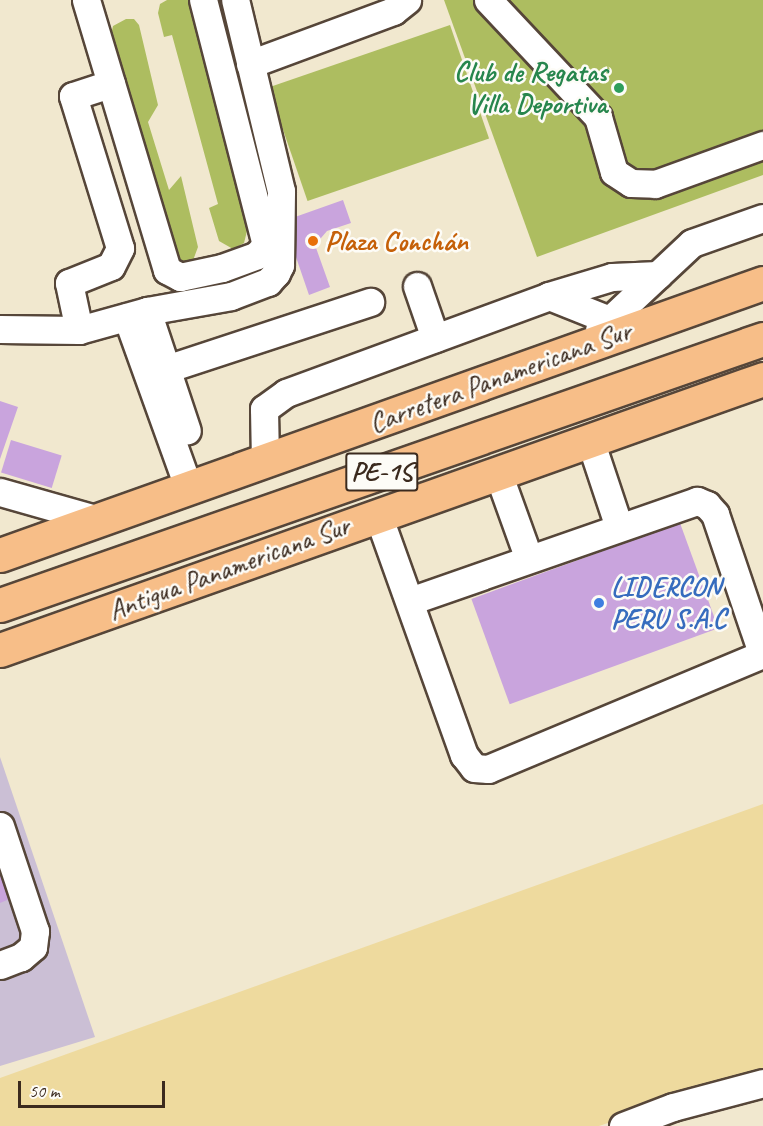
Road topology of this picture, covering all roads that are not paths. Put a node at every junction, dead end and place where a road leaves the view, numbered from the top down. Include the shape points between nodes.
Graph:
1 (86, 0) edge
2 (203, 0) edge
3 (235, 0) edge
4 (407, 0) edge
5 (488, 0) edge
6 (250, 64) junction
7 (111, 84) junction
8 (763, 145) edge
9 (763, 218) edge
10 (222, 268) junction
11 (658, 275) junction
12 (763, 283) edge
13 (417, 286) dead end
14 (231, 296) junction
15 (549, 296) junction
16 (370, 302) dead end
17 (137, 314) junction
18 (621, 325) junction
19 (0, 329) edge
20 (79, 330) junction
21 (435, 338) junction
22 (763, 339) edge
23 (166, 369) junction
24 (763, 379) edge
25 (591, 440) junction
26 (265, 461) junction
27 (498, 473) junction
28 (197, 486) junction
29 (0, 492) edge
30 (378, 515) junction
31 (99, 520) junction
32 (619, 527) junction
33 (0, 555) edge
34 (529, 559) junction
35 (410, 601) junction
36 (0, 605) edge
37 (0, 650) edge
38 (0, 826) edge
39 (0, 965) edge
40 (763, 1083) edge
41 (622, 1126) edge

1 - 7 street
2 - 10 street via 266,241 261,252
3 - 6 street
4 - 6 street via 393,11
5 - 8 street via 598,117 614,172 631,183 655,184
6 - 14 street via 281,191 280,264 268,282
7 - 10 street via 166,270 180,278
7 - 20 street via 73,96 120,248 111,266 69,283
9 - 11 street via 692,243
10 - 14 street
11 - 15 street via 612,277
11 - 18 street
12 - 18 main road, Carretera Panamericana Sur / PE-1S
13 - 21 street
14 - 17 street
15 - 18 street
15 - 21 street
16 - 23 street
17 - 20 street
17 - 23 street
17 - 28 street
18 - 26 main road, Carretera Panamericana Sur / PE-1S via 579,348
19 - 20 street
21 - 26 street via 286,393 264,409
22 - 36 main road, Carretera Panamericana Sur / PE-1S
23 - 28 street
24 - 25 main road, Antigua Panamericana Sur
25 - 27 main road, Antigua Panamericana Sur
25 - 32 street
26 - 28 main road, Carretera Panamericana Sur / PE-1S
27 - 30 main road, Antigua Panamericana Sur
27 - 34 street
28 - 31 main road, Carretera Panamericana Sur / PE-1S
29 - 31 street
30 - 35 street
30 - 37 main road, Antigua Panamericana Sur
31 - 33 main road, Carretera Panamericana Sur / PE-1S
32 - 34 street
32 - 35 street via 697,501 707,505 715,514 760,655 488,769 474,768 464,755
34 - 35 street
38 - 39 street via 35,931 33,947 21,957
40 - 41 street via 673,1107

